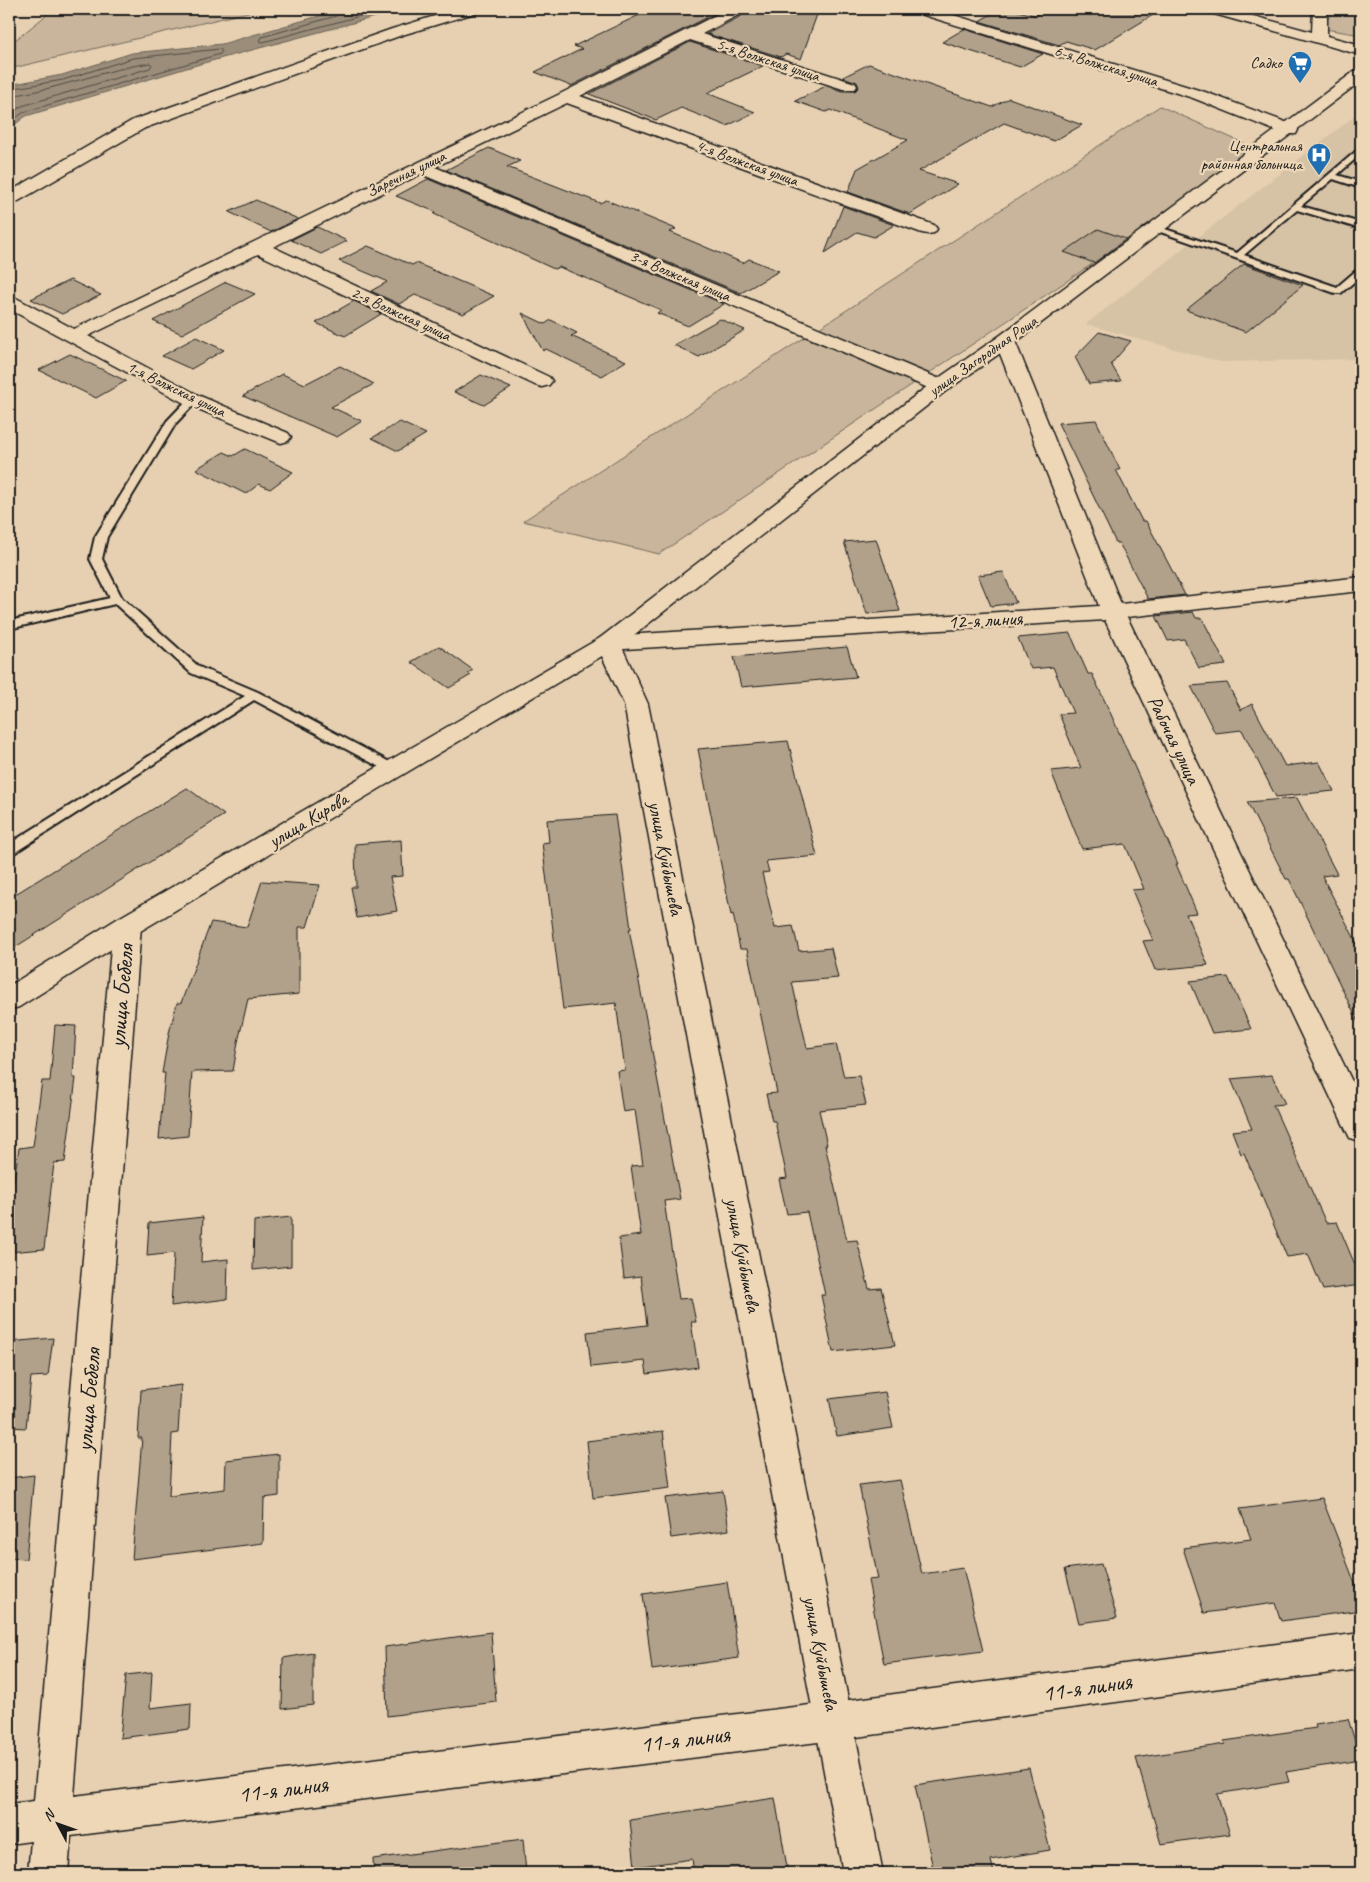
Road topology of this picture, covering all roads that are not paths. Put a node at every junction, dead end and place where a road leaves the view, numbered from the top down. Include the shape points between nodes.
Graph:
1 (473, 9) edge
2 (738, 9) edge
3 (919, 9) edge
4 (1212, 9) edge
5 (1320, 9) edge
6 (688, 34) junction
7 (1319, 38) junction
8 (1361, 50) edge
9 (1361, 74) edge
10 (849, 86) dead end
11 (566, 98) junction
12 (1290, 130) junction
13 (1361, 150) edge
14 (420, 167) junction
15 (1332, 176) junction
16 (1361, 184) edge
17 (9, 200) edge
18 (1296, 207) junction
19 (1361, 226) edge
20 (928, 229) dead end
21 (1156, 229) junction
22 (259, 247) junction
23 (1238, 256) junction
24 (1361, 271) edge
25 (9, 302) edge
26 (72, 337) junction
27 (1005, 342) junction
28 (542, 381) dead end
29 (940, 386) junction
30 (194, 400) junction
31 (281, 437) dead end
32 (1361, 584) edge
33 (117, 600) junction
34 (1113, 612) junction
35 (9, 625) edge
36 (608, 643) junction
37 (254, 695) junction
38 (393, 769) junction
39 (9, 850) edge
40 (127, 926) junction
41 (9, 999) edge
42 (1361, 1130) edge
43 (1361, 1651) edge
44 (834, 1721) junction
45 (53, 1818) junction
46 (9, 1824) edge
47 (48, 1873) edge
48 (863, 1873) edge

1 - 17 street via 387,35 139,124
2 - 6 street, Заречная улица
3 - 12 street, 6-я Волжская улица via 1199,94
4 - 7 street
5 - 7 street
6 - 10 street, 5-я Волжская улица
6 - 11 street, Заречная улица
7 - 8 street
9 - 12 street, улица Загородная Роща
11 - 14 street, Заречная улица
11 - 20 street, 4-я Волжская улица
12 - 21 street, улица Загородная Роща
13 - 15 lane
14 - 22 street, Заречная улица
14 - 29 street, 3-я Волжская улица
15 - 16 lane
15 - 18 lane
18 - 19 lane
18 - 23 lane
21 - 23 lane
21 - 27 street, улица Загородная Роща
22 - 26 street, Заречная улица
22 - 28 street, 2-я Волжская улица
23 - 24 lane via 1338,291
25 - 26 street, 1-я Волжская улица
26 - 30 street, 1-я Волжская улица
27 - 29 street, улица Загородная Роща
27 - 34 street, Рабочая улица
29 - 36 street, улица Загородная Роща
30 - 31 street, 1-я Волжская улица
30 - 33 lane via 172,421 101,537 96,560
32 - 34 street, 12-я линия
33 - 35 lane
33 - 37 lane via 195,670
34 - 36 street, 12-я линия
34 - 42 street, Рабочая улица
36 - 38 street, улица Кирова
36 - 44 street, улица Куйбышева via 636,704
37 - 38 lane
37 - 39 lane
38 - 40 street, улица Кирова
40 - 41 street, улица Кирова
40 - 45 street, улица Бебеля
43 - 44 street, 11-я линия
44 - 45 street, 11-я линия
44 - 48 street, улица Куйбышева
45 - 46 street, 11-я линия
45 - 47 street, улица Бебеля

